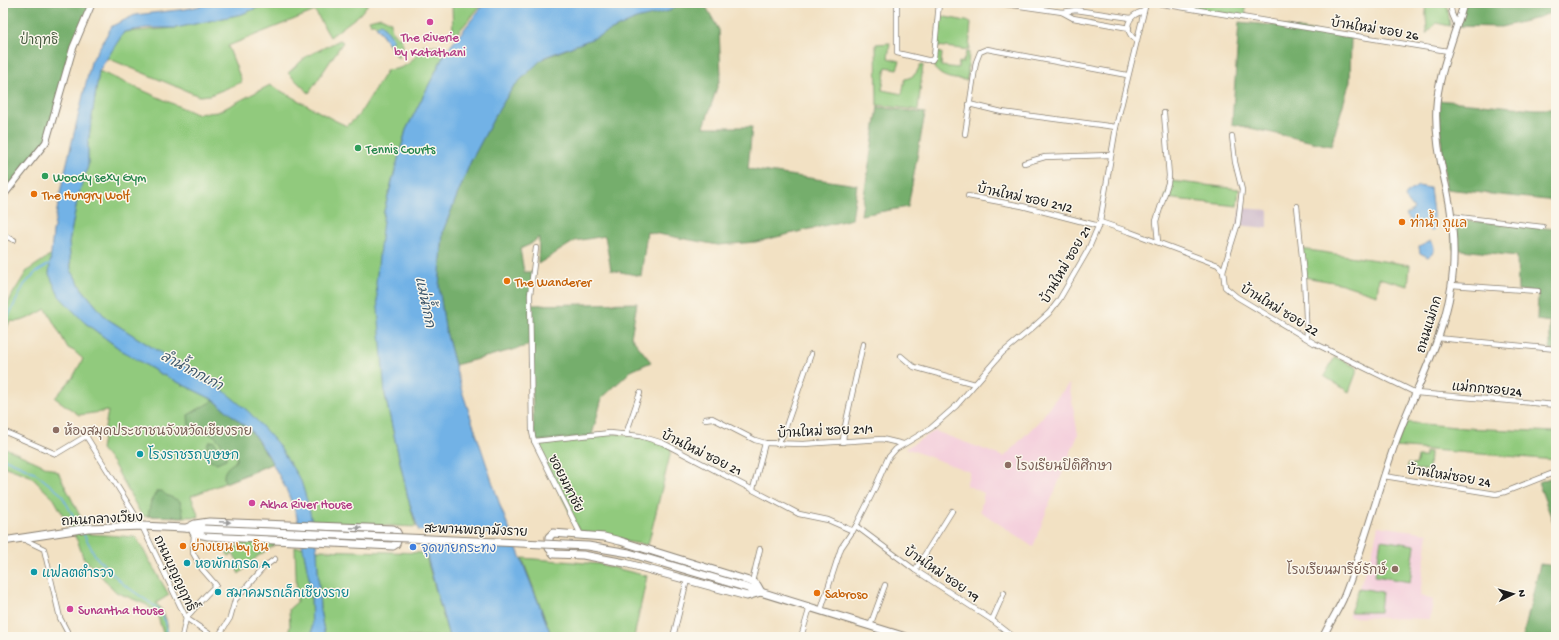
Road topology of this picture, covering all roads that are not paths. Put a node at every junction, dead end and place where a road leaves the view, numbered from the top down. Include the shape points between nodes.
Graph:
1 (897, 3) edge
2 (939, 3) edge
3 (998, 3) edge
4 (1146, 3) edge
5 (1156, 3) edge
6 (1450, 3) edge
7 (1464, 3) edge
8 (93, 4) edge
9 (1006, 4) edge
10 (1144, 11) junction
11 (1062, 12) junction
12 (1131, 18) junction
13 (1457, 26) junction
14 (1129, 28) junction
15 (1137, 41) junction
16 (1448, 51) junction
17 (1127, 75) junction
18 (969, 104) junction
19 (1164, 114) dead end
20 (1116, 127) junction
21 (965, 134) dead end
22 (1232, 136) dead end
23 (1111, 155) junction
24 (1024, 163) dead end
25 (3, 196) edge
26 (968, 196) dead end
27 (1297, 206) dead end
28 (1450, 216) junction
29 (1100, 224) junction
30 (1543, 227) dead end
31 (3, 235) edge
32 (14, 240) dead end
33 (1158, 242) junction
34 (536, 248) dead end
35 (1223, 271) junction
36 (1451, 285) junction
37 (1538, 292) dead end
38 (1308, 338) junction
39 (1437, 338) junction
40 (863, 344) dead end
41 (1556, 349) edge
42 (811, 354) dead end
43 (902, 356) dead end
44 (975, 384) junction
45 (640, 392) dead end
46 (1416, 393) junction
47 (1556, 405) edge
48 (705, 419) dead end
49 (3, 431) edge
50 (626, 434) junction
51 (534, 441) junction
52 (843, 442) junction
53 (765, 444) junction
54 (777, 444) junction
55 (904, 444) junction
56 (1556, 472) edge
57 (1384, 476) junction
58 (753, 489) junction
59 (952, 511) dead end
60 (142, 526) junction
61 (856, 526) junction
62 (187, 528) junction
63 (204, 529) joint
64 (853, 531) junction
65 (194, 533) junction
66 (581, 535) junction
67 (22, 538) junction
68 (3, 541) edge
69 (760, 549) dead end
70 (275, 559) dead end
71 (915, 570) junction
72 (687, 580) junction
73 (752, 582) junction
74 (885, 585) dead end
75 (761, 592) junction
76 (1004, 593) dead end
77 (810, 607) junction
78 (821, 610) junction
79 (186, 618) junction
80 (992, 620) junction
81 (870, 626) junction
82 (884, 634) edge
83 (70, 637) edge
84 (182, 637) edge
85 (214, 637) edge
86 (218, 637) edge
87 (673, 637) edge
88 (801, 637) edge
89 (906, 637) edge
90 (1014, 637) edge
91 (1323, 637) edge

1 - 2 street via 897,53 932,60
3 - 9 street
4 - 10 street, บ้านใหม่ ซอย 21
5 - 16 street, บ้านใหม่ ซอย 26
6 - 13 street
7 - 13 street, ถนนแม่กก
8 - 25 street via 73,48 46,142
9 - 11 street
10 - 12 street
10 - 15 street, บ้านใหม่ ซอย 21
11 - 12 street via 1076,10
11 - 14 street via 1073,18
12 - 14 street
13 - 16 street, ถนนแม่กก
14 - 15 street via 1132,37
15 - 17 street, บ้านใหม่ ซอย 21
16 - 28 street, ถนนแม่กก via 1437,100 1437,123 1441,167 1446,182
17 - 18 street via 987,49 980,52 976,62
17 - 20 street, บ้านใหม่ ซอย 21
18 - 20 street via 1002,112
18 - 21 street
19 - 33 street via 1169,176 1156,221
20 - 23 street, บ้านใหม่ ซอย 21
22 - 35 street via 1242,190 1238,225
23 - 24 street via 1045,157
23 - 29 street, บ้านใหม่ ซอย 21
26 - 29 street, บ้านใหม่ ซอย 21/2
27 - 38 street
28 - 30 street
28 - 36 street, ถนนแม่กก via 1453,242
29 - 33 street
29 - 44 street, บ้านใหม่ ซอย 21 via 1088,250 1049,313 1002,353
31 - 32 street
33 - 35 street via 1218,265
34 - 51 street via 530,295
35 - 38 street, บ้านใหม่ ซอย 22 via 1225,287 1237,297
36 - 37 street
36 - 39 street, ถนนแม่กก
38 - 46 street, บ้านใหม่ ซอย 22
39 - 41 street
39 - 46 street, ถนนแม่กก
40 - 52 street
42 - 54 street via 783,435
43 - 44 street via 914,367
44 - 55 street, บ้านใหม่ ซอย 21 via 956,406 931,428
45 - 50 street
46 - 47 street, แม่กกซอย24
46 - 57 street, ถนนแม่กก
48 - 53 street, บ้านใหม่ ซอย 21/1 via 712,418
49 - 60 street, ถนนบุญญฤทธิ์ via 56,454 86,436
50 - 51 street, บ้านใหม่ ซอย 21 via 610,433
50 - 58 street, บ้านใหม่ ซอย 21 via 662,443
51 - 66 street, ซอยมหาชัย
52 - 54 street, บ้านใหม่ ซอย 21/1
52 - 55 street, บ้านใหม่ ซอย 21/1 via 882,439
53 - 54 street, บ้านใหม่ ซอย 21/1
53 - 58 street
55 - 61 street, บ้านใหม่ ซอย 21 via 896,448 888,458
56 - 57 street, บ้านใหม่ซอย 24 via 1496,494
57 - 91 street, ถนนแม่กก via 1342,599
58 - 64 street, บ้านใหม่ ซอย 21 via 799,514 828,520
59 - 71 street
60 - 62 main road, ถนนกลางเวียง
60 - 67 main road, ถนนกลางเวียง via 88,528
60 - 79 street, ถนนบุญญฤทธิ์
61 - 64 street, บ้านใหม่ ซอย 21
61 - 71 street, บ้านใหม่ ซอย 19
62 - 63 main road, ถนนกลางเวียง
62 - 65 street
62 -> 65 main road via 209,522 393,529 398,537 393,546 298,542
63 - 75 main road, สะพานพญามังราย, bridge via 588,546 629,553
64 - 78 street, บ้านใหม่ ซอย 21 via 841,548
65 - 79 street via 193,553 202,569 216,585
66 - 72 main road via 553,532 549,537 549,548 554,554 606,559
66 - 73 main road via 604,537 640,546
67 - 68 main road, ถนนกลางเวียง
67 - 83 street via 44,549 60,618
69 - 73 street
70 - 86 street via 235,600 230,618
71 - 80 street, บ้านใหม่ ซอย 19
72 - 75 main road via 747,596
72 - 87 street
73 - 75 main road
74 - 81 street
75 - 77 main road, สะพานพญามังราย
76 - 80 street
77 - 78 main road
77 - 88 street
78 - 81 main road
79 - 84 street, ถนนบุญญฤทธิ์
79 - 85 street
80 - 90 street, บ้านใหม่ ซอย 19
81 - 82 main road
82 - 89 main road

